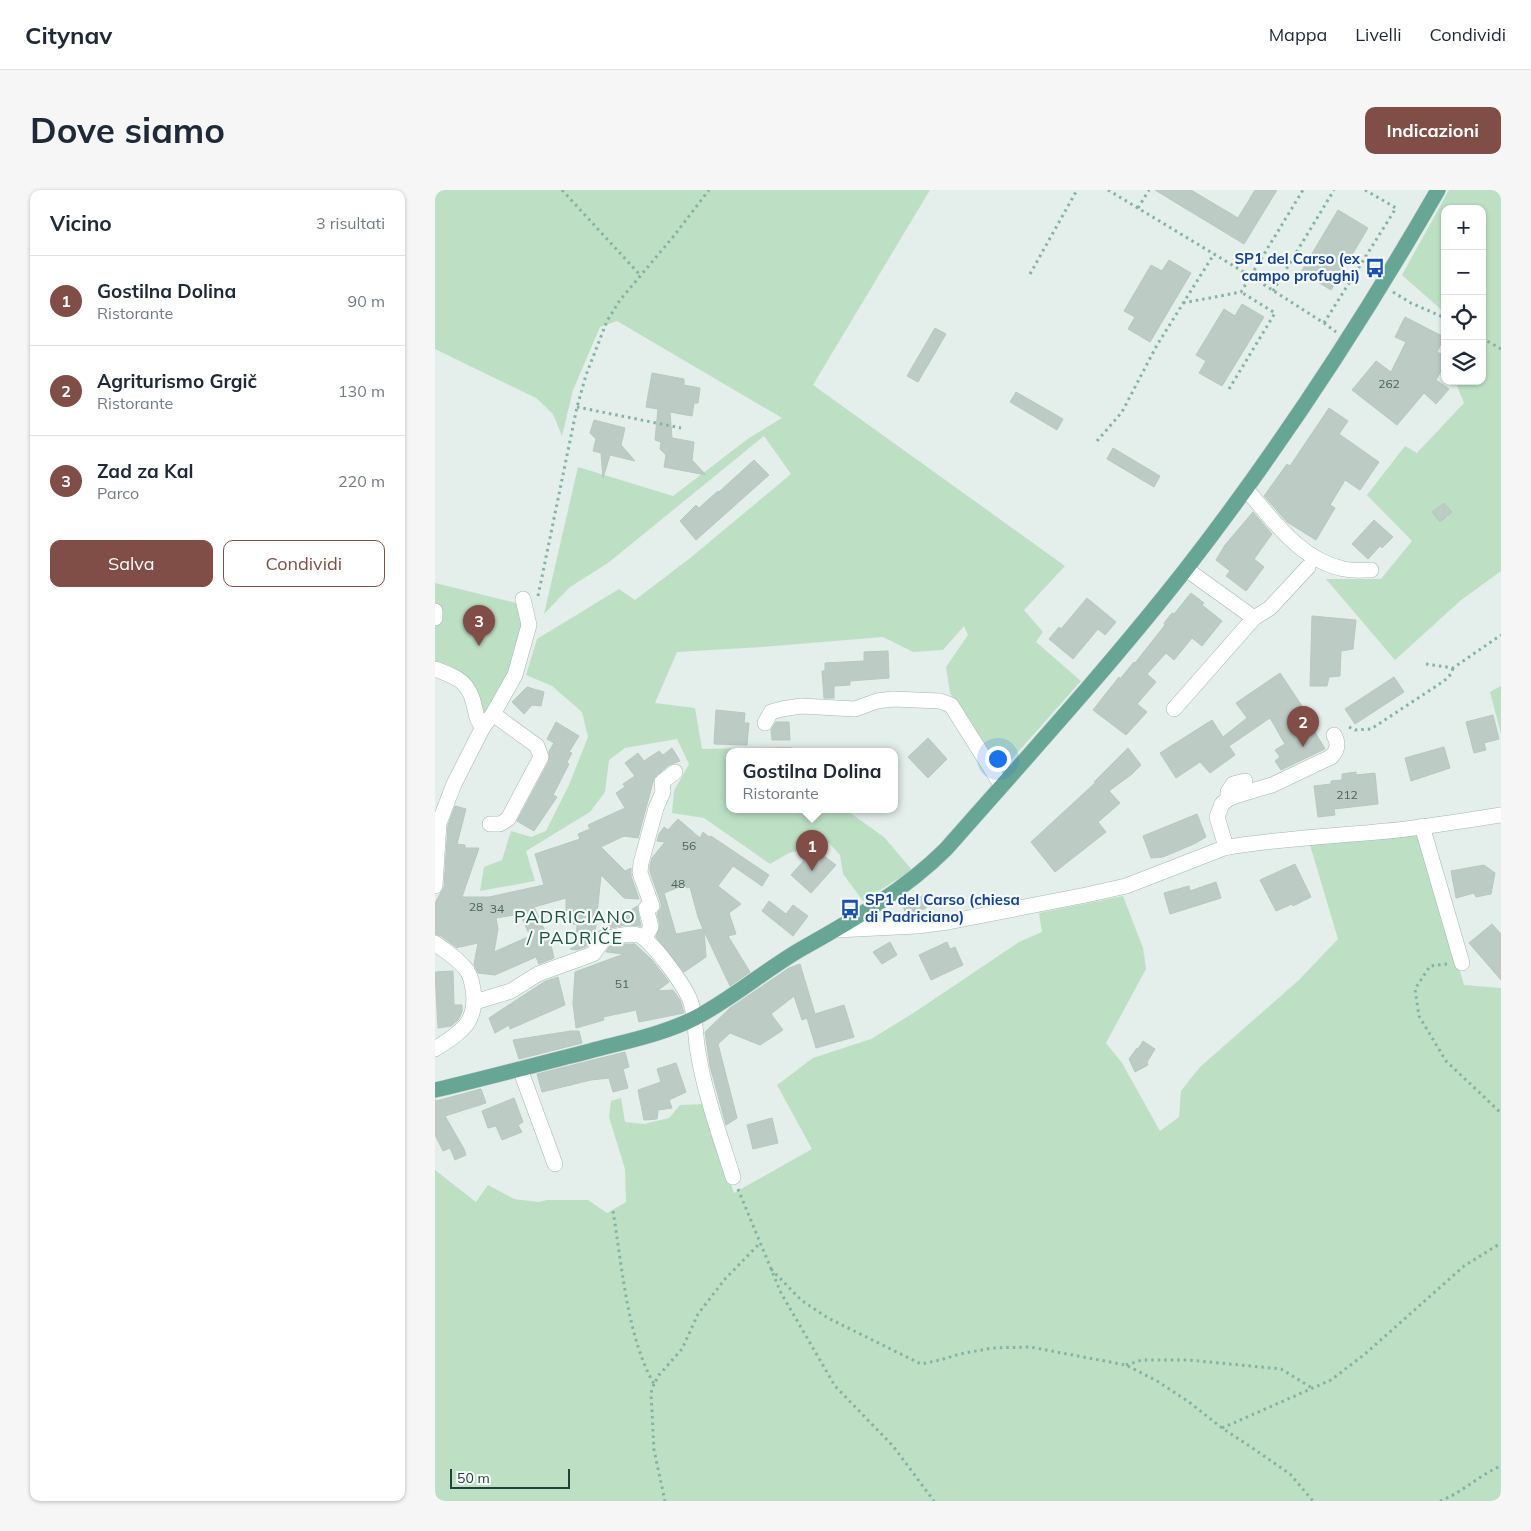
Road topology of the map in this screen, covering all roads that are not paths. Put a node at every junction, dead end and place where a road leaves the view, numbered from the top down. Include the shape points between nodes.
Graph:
1 (1438, 190) edge
2 (1246, 489) junction
3 (1308, 567) dead end
4 (1186, 569) junction
5 (1371, 570) dead end
6 (523, 599) dead end
7 (435, 611) edge
8 (435, 618) edge
9 (1253, 618) junction
10 (435, 669) edge
11 (1174, 709) dead end
12 (493, 714) junction
13 (765, 723) dead end
14 (483, 727) junction
15 (1334, 735) dead end
16 (675, 772) dead end
17 (1245, 781) dead end
18 (1002, 786) junction
19 (1228, 799) junction
20 (1501, 815) edge
21 (437, 823) edge
22 (490, 824) dead end
23 (1422, 826) junction
24 (1227, 847) junction
25 (435, 886) edge
26 (836, 930) junction
27 (645, 938) junction
28 (435, 944) edge
29 (1462, 963) road end
30 (475, 1002) junction
31 (695, 1018) junction
32 (435, 1049) edge
33 (520, 1069) junction
34 (435, 1090) edge
35 (555, 1164) dead end
36 (733, 1177) road end

1 - 2 main road via 1347,340
2 - 4 main road
2 - 5 street via 1300,548 1314,558 1344,569
3 - 9 street via 1270,608
4 - 9 street
4 - 18 main road
6 - 12 street via 529,625 515,675
7 - 8 street
9 - 11 street
10 - 14 street via 466,684 477,722
12 - 14 street
12 - 22 street via 525,735 537,746 541,757 508,819 500,824
13 - 18 street via 771,712 801,706 855,709 893,699 940,701 951,705
14 - 21 street
15 - 19 street via 1337,747 1331,757 1272,785
16 - 27 street via 662,782 663,792 641,863 640,873 653,906 646,908 651,927
17 - 19 street via 1229,787
18 - 26 main road via 928,868
19 - 24 street via 1222,804 1217,817
20 - 23 street
21 - 25 street
23 - 24 street
23 - 29 street
24 - 26 street via 1126,886 1077,897 948,922
26 - 31 main road
27 - 30 street via 628,934 604,939 593,954 538,974 511,991
27 - 31 street via 687,994
28 - 30 street via 466,968 473,983
30 - 32 street via 473,1016 464,1028
31 - 33 main road via 644,1036
31 - 36 street via 697,1051
33 - 34 main road
33 - 35 street

